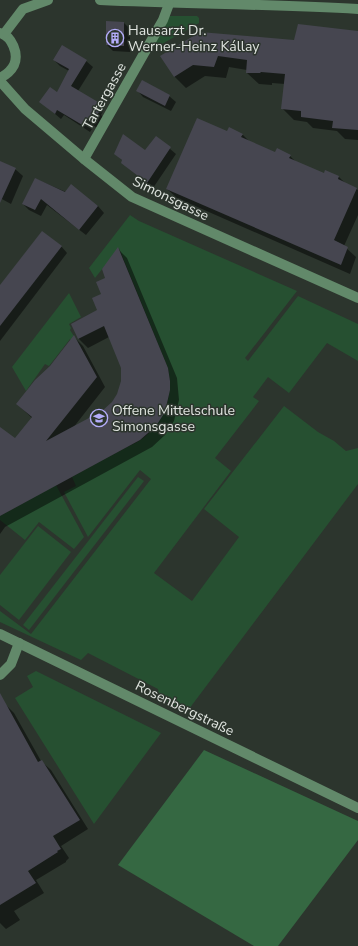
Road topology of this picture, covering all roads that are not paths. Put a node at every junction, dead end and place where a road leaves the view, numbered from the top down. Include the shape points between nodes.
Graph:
1 (48, 0) edge
2 (100, 0) edge
3 (225, 2) edge
4 (169, 4) junction
5 (358, 9) edge
6 (2, 33) edge
7 (0, 80) edge
8 (84, 159) junction
9 (358, 298) edge
10 (0, 634) edge
11 (18, 643) junction
12 (0, 675) edge
13 (358, 808) edge

1 - 6 street via 23,9
2 - 4 street
3 - 4 street
3 - 5 street
4 - 8 street, Tartergasse via 163,20
6 - 7 street via 11,40 15,50 14,64
7 - 8 street, Simonsgasse via 25,109
8 - 9 street, Simonsgasse via 132,197
10 - 11 street, Rosenbergstraße
11 - 12 street via 11,664
11 - 13 street, Rosenbergstraße

